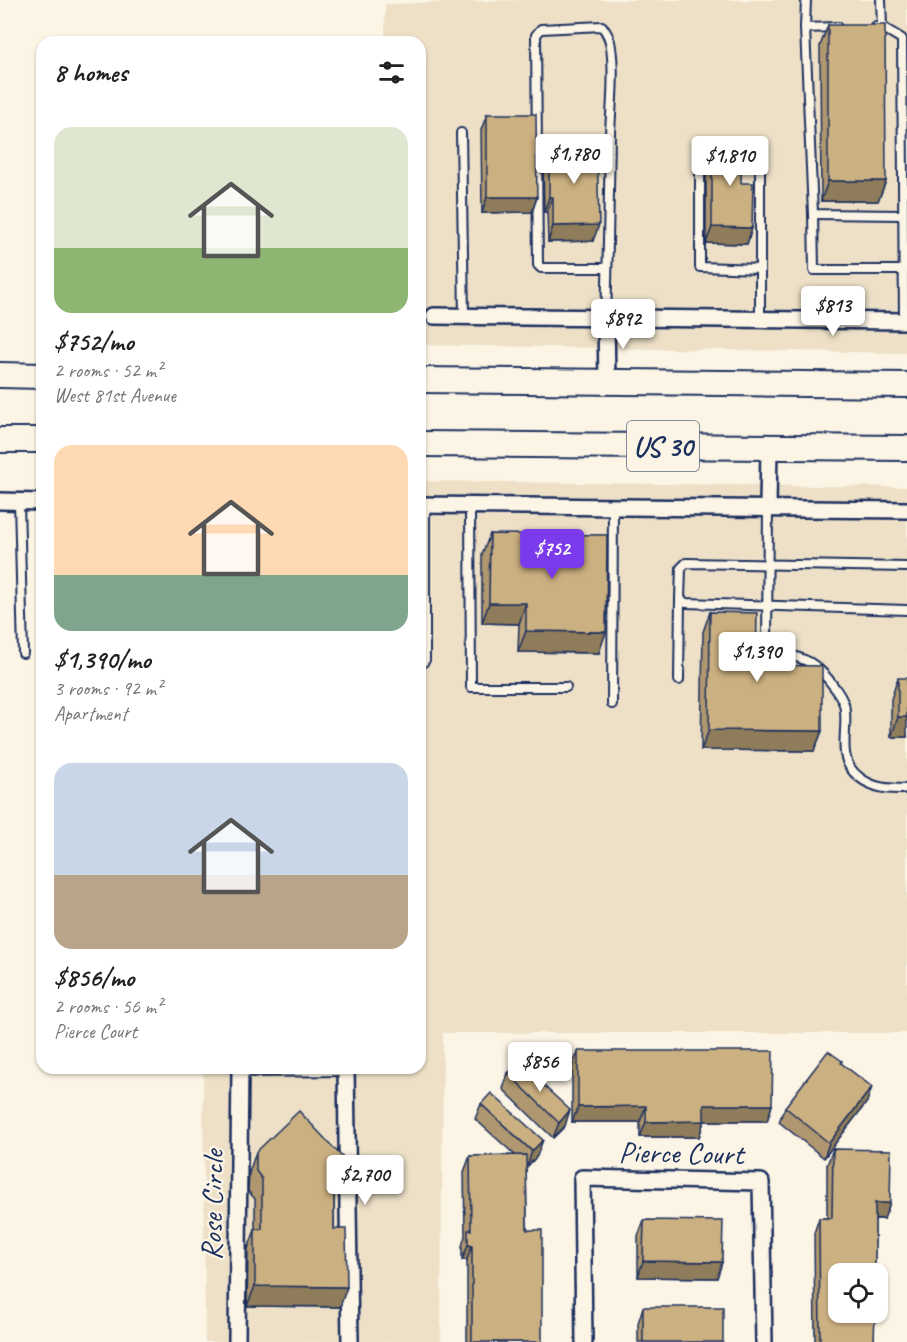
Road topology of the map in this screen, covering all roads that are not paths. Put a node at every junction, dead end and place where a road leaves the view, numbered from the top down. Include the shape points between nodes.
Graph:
1 (806, 0) edge
2 (881, 0) edge
3 (849, 27) edge
4 (871, 27) edge
5 (882, 27) junction
6 (806, 28) junction
7 (904, 39) edge
8 (461, 133) dead end
9 (813, 214) junction
10 (903, 215) junction
11 (607, 268) junction
12 (760, 269) junction
13 (905, 270) edge
14 (434, 316) dead end
15 (464, 316) junction
16 (606, 318) junction
17 (760, 319) junction
18 (905, 321) edge
19 (0, 375) edge
20 (36, 376) edge
21 (426, 380) edge
22 (607, 382) junction
23 (907, 385) edge
24 (0, 440) edge
25 (36, 440) edge
26 (426, 444) edge
27 (769, 447) junction
28 (907, 448) edge
29 (0, 501) edge
30 (19, 502) junction
31 (36, 502) edge
32 (426, 505) edge
33 (470, 505) junction
34 (614, 507) junction
35 (768, 507) junction
36 (907, 510) edge
37 (768, 563) junction
38 (907, 567) edge
39 (681, 599) junction
40 (768, 605) junction
41 (907, 610) edge
42 (23, 653) dead end
43 (679, 680) dead end
44 (566, 687) dead end
45 (612, 704) dead end
46 (907, 789) edge
47 (240, 1074) edge
48 (346, 1074) edge
49 (237, 1342) edge
50 (350, 1342) edge
51 (584, 1342) edge
52 (764, 1342) edge

1 - 6 lane
2 - 5 lane
3 - 6 lane
4 - 5 lane
5 - 7 lane
6 - 9 lane
7 - 10 lane
8 - 15 lane
9 - 10 lane
9 - 13 lane via 814,270
10 - 13 lane
11 - 11 lane via 538,265 536,35 541,29 602,26 609,36
11 - 16 lane
12 - 12 lane via 760,145 700,145 700,267
12 - 17 lane
13 - 18 lane
14 - 15 street
15 - 16 street
16 - 17 street
16 - 22 street
17 - 18 street
19 - 20 main road
21 - 22 main road, US 30
22 - 23 main road, US 30
24 - 25 main road
26 - 27 main road, US 30
27 - 28 main road, US 30
27 - 35 street
29 - 30 street
30 - 31 street
30 - 42 lane
32 - 33 street
33 - 34 street
33 - 44 lane via 471,687
34 - 35 street
34 - 45 lane
35 - 36 street
35 - 37 lane
37 - 38 lane
37 - 39 lane via 686,563 681,568
37 - 40 lane
39 - 40 lane via 686,603
39 - 43 lane
40 - 41 lane
40 - 46 lane via 767,643 826,675 844,704 844,758 852,772 867,784 883,789
47 - 49 street, Rose Circle
48 - 50 street
51 - 52 street, Pierce Court via 582,1178 761,1182

